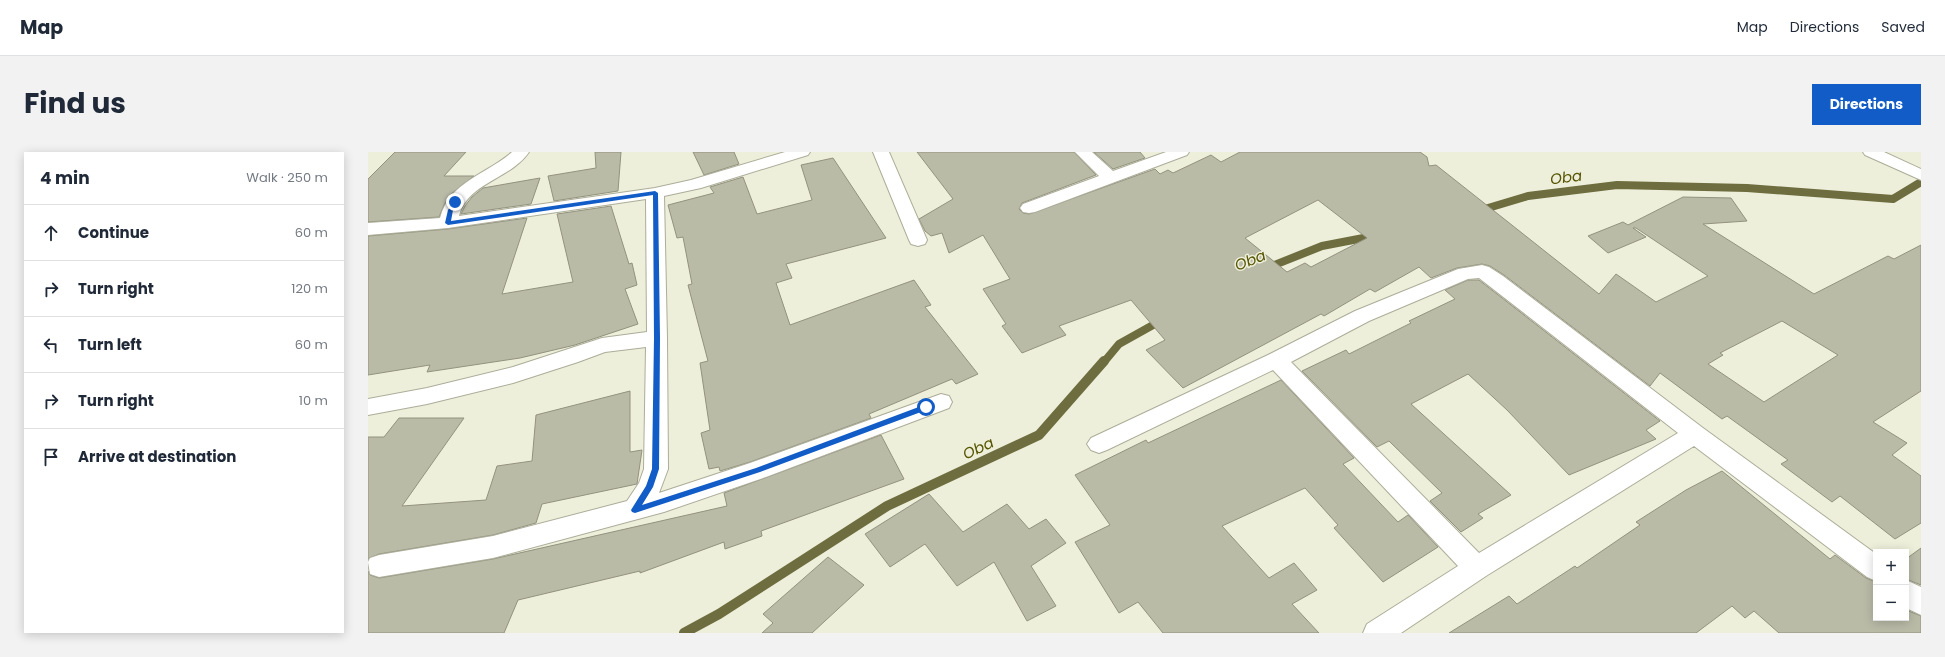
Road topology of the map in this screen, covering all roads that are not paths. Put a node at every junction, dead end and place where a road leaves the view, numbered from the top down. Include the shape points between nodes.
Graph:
1 (521, 152) edge
2 (802, 152) edge
3 (880, 152) edge
4 (1083, 152) edge
5 (1181, 152) edge
6 (1871, 152) edge
7 (1921, 176) edge
8 (1110, 178) junction
9 (655, 193) junction
10 (1028, 208) dead end
11 (448, 223) junction
12 (368, 229) edge
13 (918, 240) dead end
14 (657, 338) junction
15 (1276, 360) junction
16 (941, 402) dead end
17 (368, 407) edge
18 (1695, 434) junction
19 (1099, 444) dead end
20 (635, 510) junction
21 (379, 566) dead end
22 (1873, 567) edge
23 (1477, 568) junction
24 (1909, 594) edge
25 (1921, 603) edge
26 (1377, 633) edge

1 - 11 street via 491,176 470,186 460,195 451,210
2 - 9 street via 695,184
3 - 13 street
4 - 8 street
5 - 8 street
6 - 7 street
8 - 10 street
9 - 11 street
9 - 14 street
11 - 12 street
14 - 17 street via 602,345 513,375
14 - 20 street via 656,469 650,487
15 - 18 street via 1362,316 1465,273 1482,272 1496,280
15 - 19 street
15 - 23 street
16 - 20 street via 758,470
18 - 22 street
18 - 23 street
20 - 21 street via 493,547
23 - 26 street
24 - 25 street

